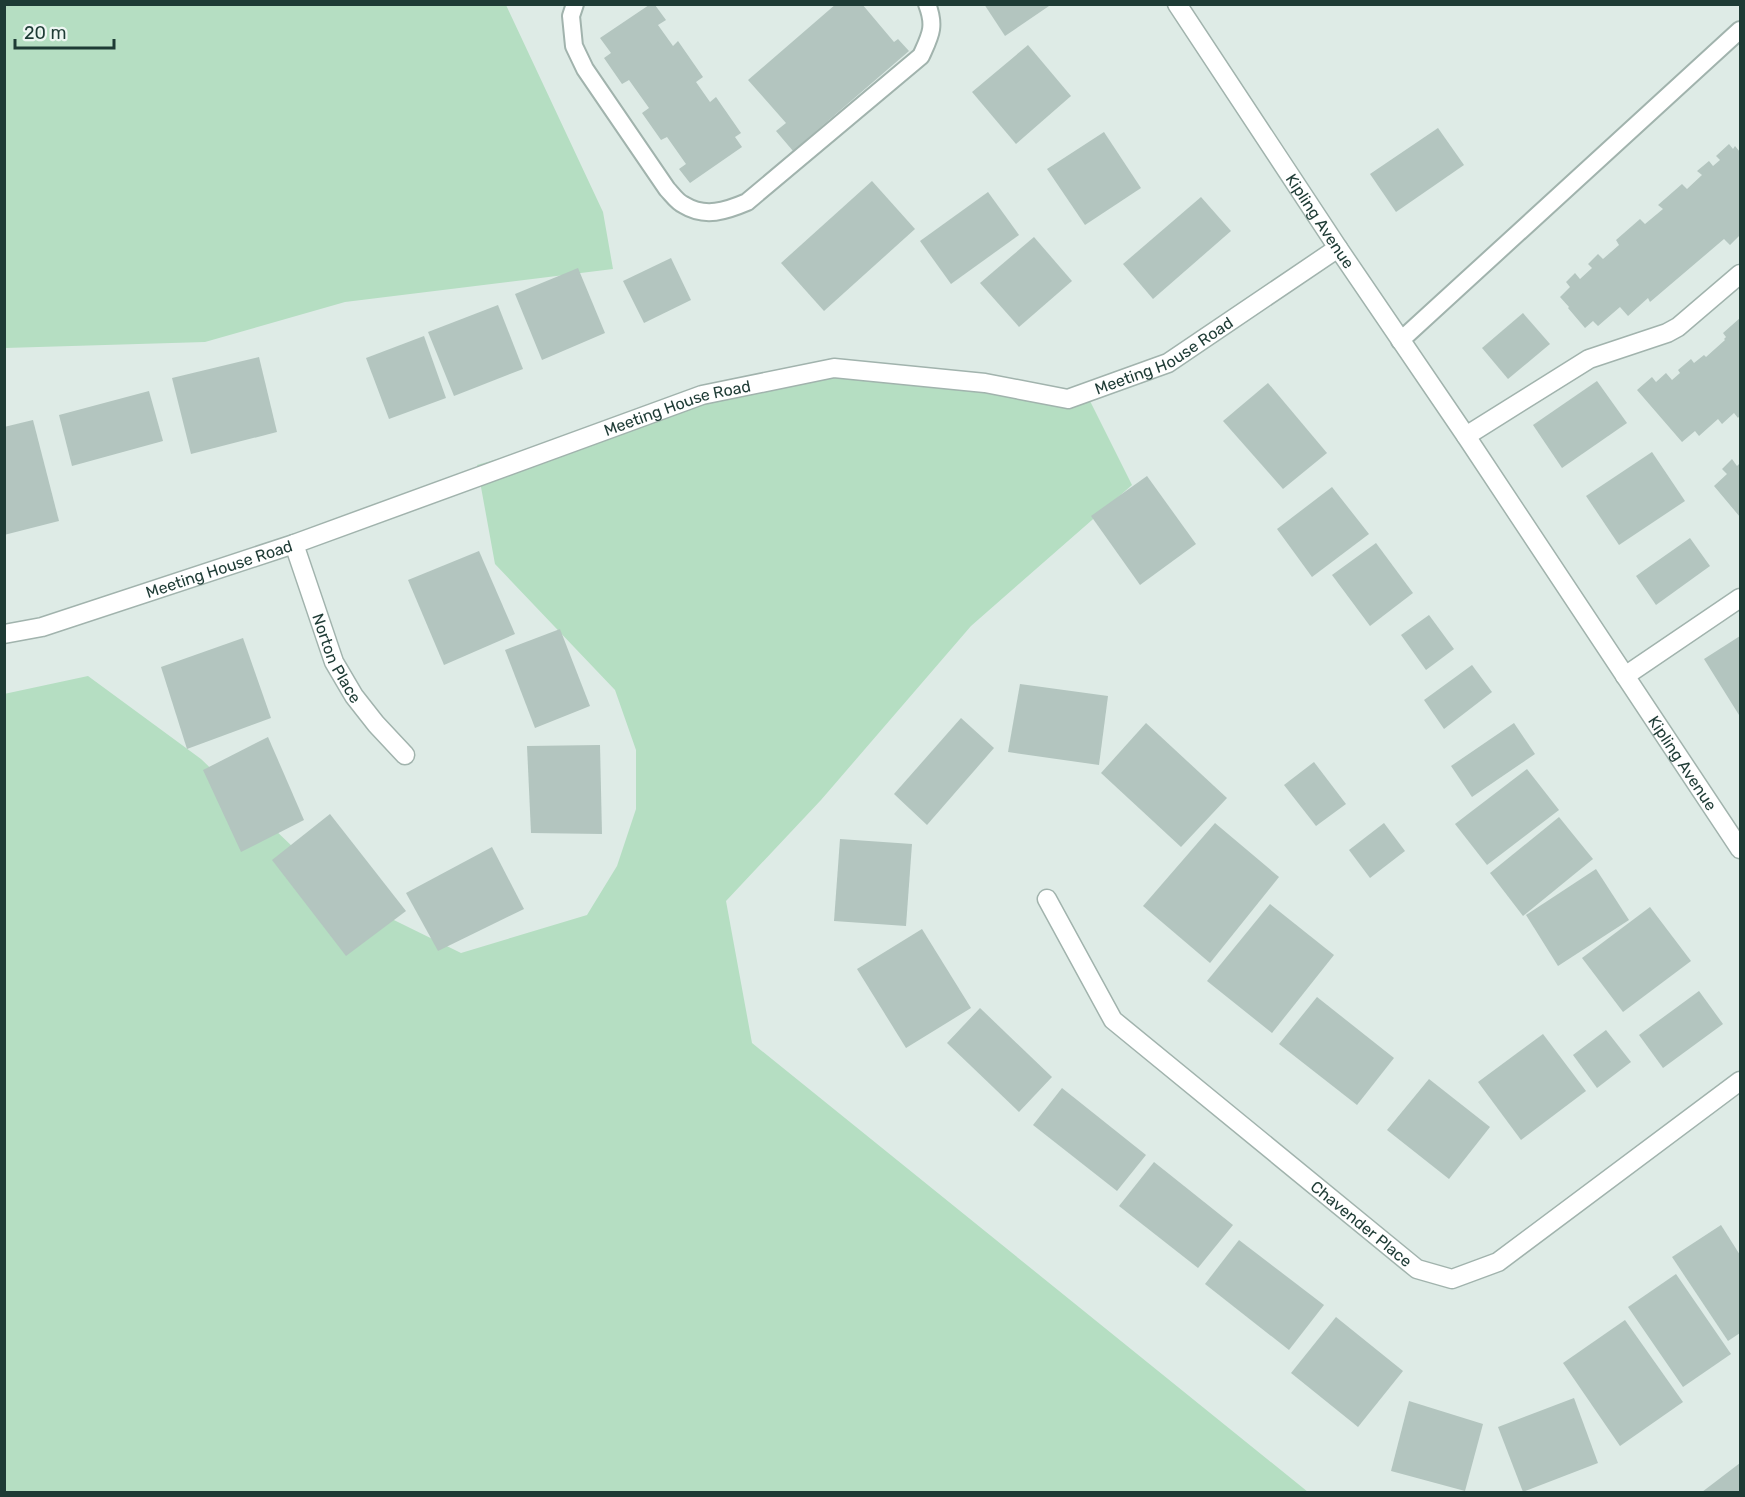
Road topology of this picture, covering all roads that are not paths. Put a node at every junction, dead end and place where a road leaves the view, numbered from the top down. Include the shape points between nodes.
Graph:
1 (575, 4) edge
2 (927, 4) edge
3 (1177, 4) edge
4 (1740, 30) edge
5 (1338, 248) junction
6 (1740, 274) edge
7 (1400, 341) junction
8 (1466, 436) junction
9 (294, 544) junction
10 (1740, 598) edge
11 (4, 634) edge
12 (1625, 676) junction
13 (405, 755) dead end
14 (1740, 849) edge
15 (1047, 899) dead end
16 (1740, 1081) edge

1 - 2 lane via 571,16 574,46 585,69 667,189 683,205 705,213 728,211 747,202 921,56 932,33
3 - 5 street, Kipling Avenue
4 - 7 lane
5 - 7 street, Kipling Avenue
5 - 9 street, Meeting House Road via 1168,363 1068,399 984,383 834,368 702,395
6 - 8 street via 1678,327 1589,359
7 - 8 street, Kipling Avenue
8 - 12 street, Kipling Avenue
9 - 11 street, Meeting House Road via 42,627
9 - 13 street, Norton Place via 334,662 354,696
10 - 12 street
12 - 14 street, Kipling Avenue
15 - 16 street, Chavender Place via 1113,1020 1417,1269 1452,1279 1498,1262

